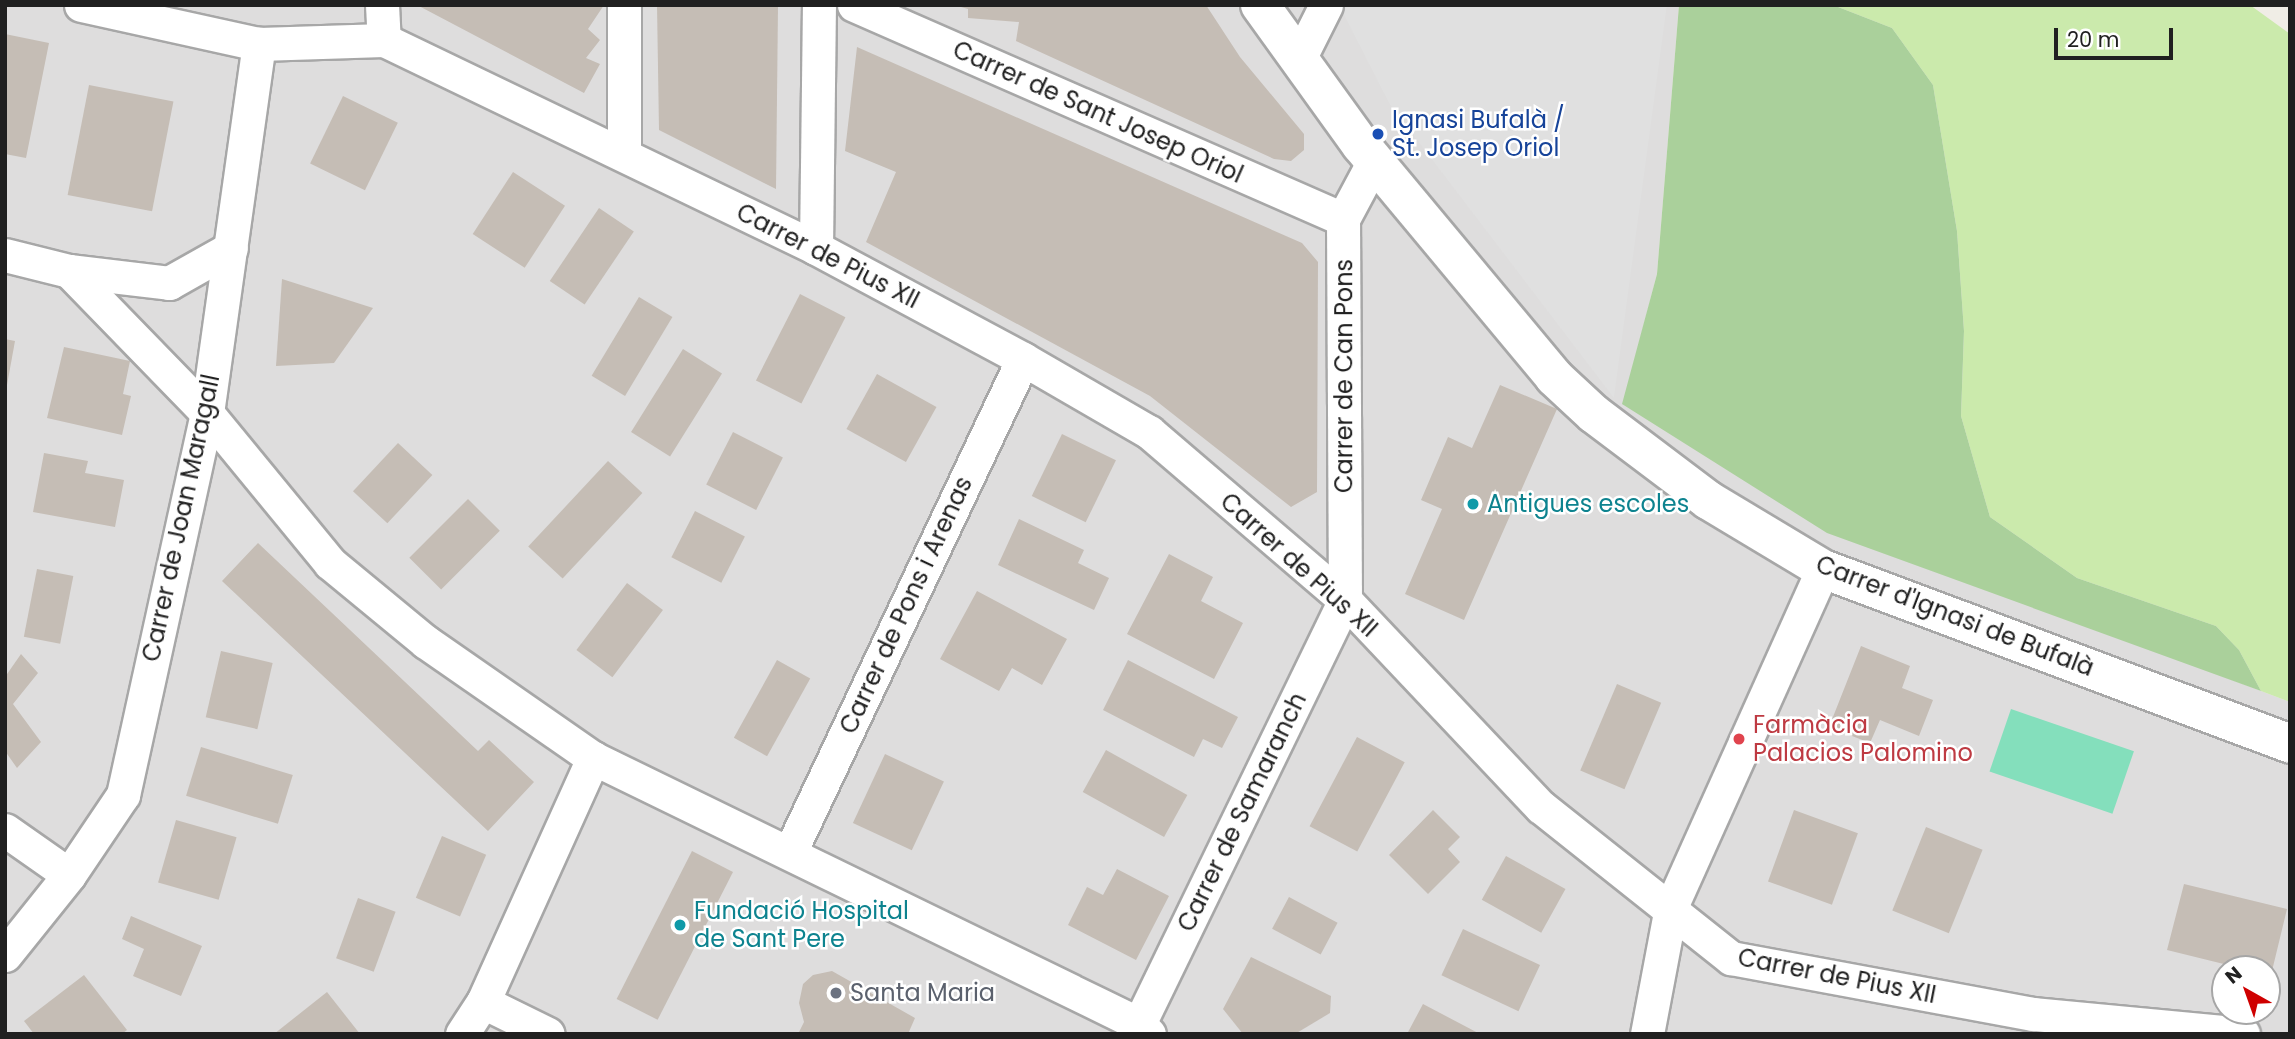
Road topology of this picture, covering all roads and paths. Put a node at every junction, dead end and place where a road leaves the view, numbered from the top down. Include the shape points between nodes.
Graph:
1 (81, 5) edge
2 (382, 5) edge
3 (624, 5) edge
4 (819, 5) edge
5 (854, 5) edge
6 (1260, 5) edge
7 (1326, 5) edge
8 (384, 40) junction
9 (259, 44) junction
10 (1300, 57) junction
11 (624, 152) junction
12 (1374, 161) junction
13 (1343, 219) junction
14 (230, 248) junction
15 (816, 248) junction
16 (5, 255) edge
17 (69, 271) junction
18 (1023, 359) junction
19 (207, 413) junction
20 (1823, 569) junction
21 (1345, 600) junction
22 (2290, 744) edge
23 (593, 758) junction
24 (5, 830) edge
25 (790, 852) junction
26 (69, 875) junction
27 (1671, 907) junction
28 (5, 955) edge
29 (483, 1002) junction
30 (1144, 1029) edge
31 (462, 1034) edge
32 (548, 1034) edge
33 (1647, 1034) edge
34 (2242, 1034) edge

1 - 9 street
2 - 8 street
3 - 11 street
4 - 15 street
5 - 13 street, Carrer de Sant Josep Oriol
6 - 10 street, Carrer d'Ignasi de Bufalà
7 - 10 street
8 - 9 street
8 - 11 street, Carrer de Pius XII
9 - 14 street, Carrer de Joan Maragall
10 - 12 street, Carrer d'Ignasi de Bufalà
11 - 15 street, Carrer de Pius XII
12 - 13 street, Carrer de Can Pons
12 - 20 street, Carrer d'Ignasi de Bufalà via 1554,377 1594,414 1708,500
13 - 21 street, Carrer de Can Pons
14 - 17 street via 169,283
14 - 19 street, Carrer de Joan Maragall
15 - 18 street, Carrer de Pius XII
16 - 17 street
17 - 19 street
18 - 21 street, Carrer de Pius XII via 1149,432
18 - 25 street, Carrer de Pons i Arenas
19 - 23 street via 330,563 426,642
19 - 26 street, Carrer de Joan Maragall via 123,795
20 - 22 street, Carrer d'Ignasi de Bufalà
20 - 27 street
21 - 27 street, Carrer de Pius XII via 1541,807
21 - 30 street, Carrer de Samaranch
23 - 25 street
23 - 29 street
24 - 26 street
25 - 30 street
26 - 28 street, Carrer de Joan Maragall
27 - 33 street
27 - 34 street, Carrer de Pius XII via 1731,958 2034,1014
29 - 31 street
29 - 32 street

